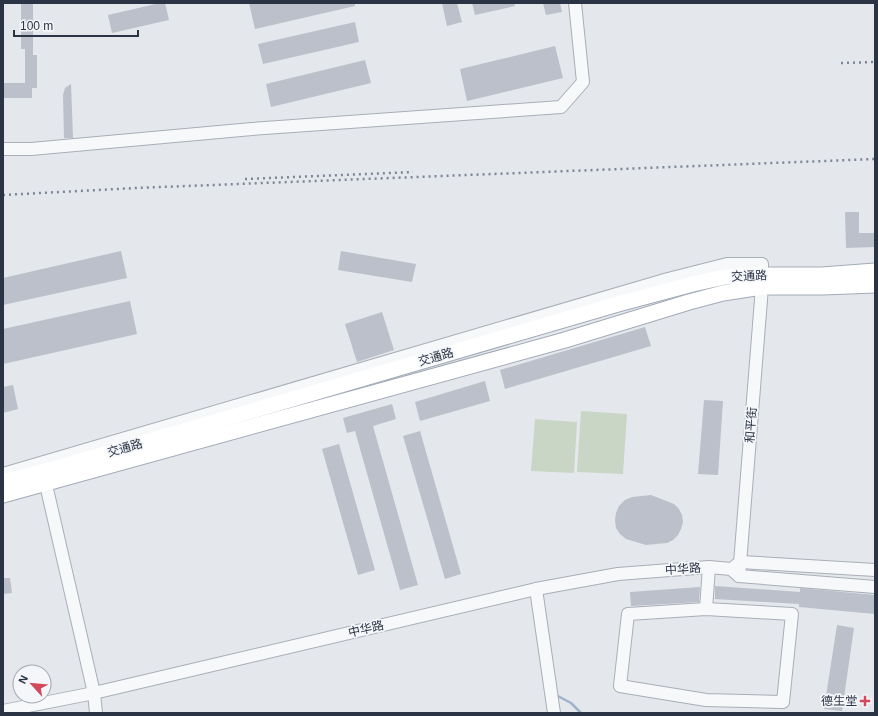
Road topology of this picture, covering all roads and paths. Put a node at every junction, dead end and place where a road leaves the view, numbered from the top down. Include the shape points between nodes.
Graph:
1 (575, 3) edge
2 (3, 149) edge
3 (875, 271) edge
4 (762, 275) junction
5 (875, 285) edge
6 (3, 474) edge
7 (45, 477) junction
8 (3, 482) edge
9 (3, 495) edge
10 (709, 567) junction
11 (737, 569) junction
12 (875, 570) edge
13 (875, 587) edge
14 (536, 589) junction
15 (706, 609) junction
16 (94, 694) junction
17 (3, 712) edge
18 (96, 713) edge
19 (554, 713) edge

1 - 2 street via 583,82 561,107 244,130 31,149
3 - 4 main road, 交通路 via 822,275
4 - 5 main road, 交通路 via 823,287
4 - 6 street via 727,264 668,279
4 - 7 main road, 交通路 via 724,293 558,342
4 - 11 street, 和平街
7 - 8 main road, 交通路
7 - 9 main road, 交通路
7 - 16 street
10 - 11 street, 中华路
10 - 14 street, 中华路 via 618,574
10 - 15 street
11 - 12 street, 中华路
11 - 13 street, 中华路
14 - 16 street, 中华路
14 - 19 street
15 - 15 street via 792,614 783,702 706,700 620,686 628,614
16 - 17 street, 中华路
16 - 18 street

